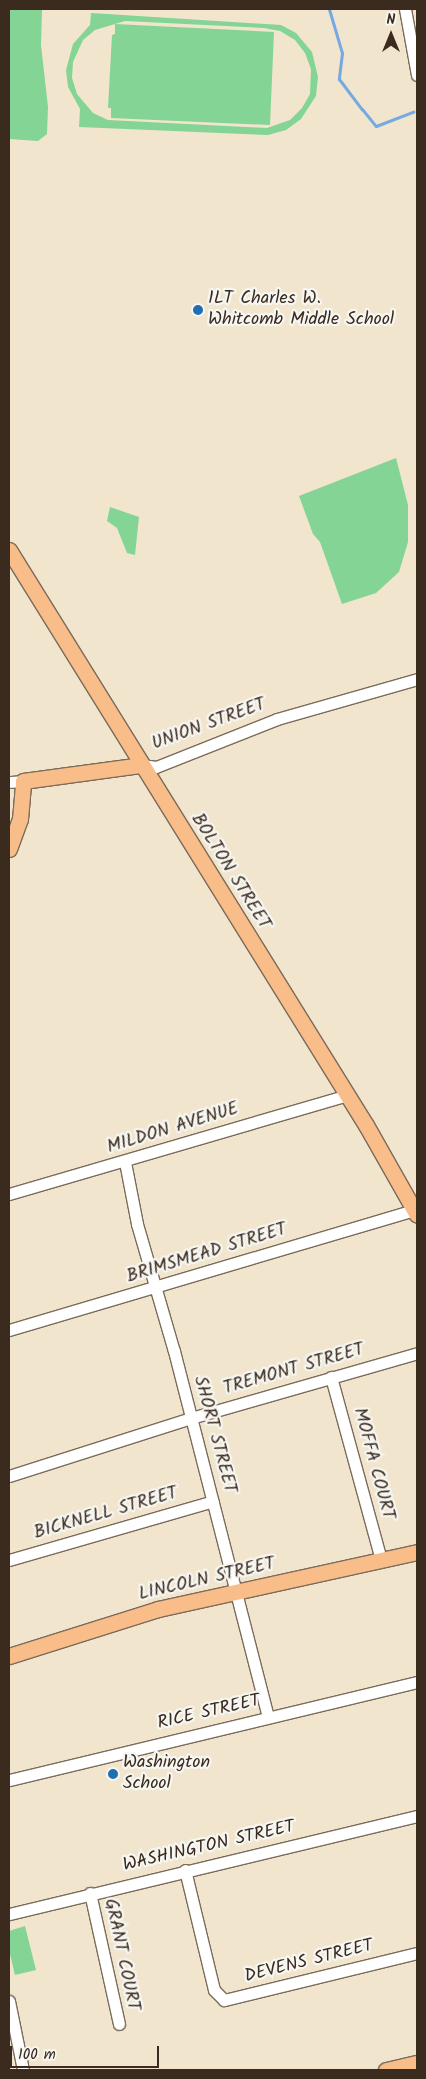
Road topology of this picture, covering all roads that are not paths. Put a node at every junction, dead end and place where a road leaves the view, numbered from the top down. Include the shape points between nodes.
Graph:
1 (405, 9) edge
2 (417, 75) edge
3 (9, 550) edge
4 (417, 679) edge
5 (142, 765) junction
6 (16, 781) edge
7 (9, 849) edge
8 (347, 1095) junction
9 (125, 1162) junction
10 (9, 1194) edge
11 (416, 1212) edge
12 (155, 1288) junction
13 (9, 1330) edge
14 (417, 1353) edge
15 (331, 1377) junction
16 (191, 1418) junction
17 (9, 1476) edge
18 (213, 1501) junction
19 (417, 1552) edge
20 (9, 1560) edge
21 (381, 1560) junction
22 (236, 1592) junction
23 (9, 1656) edge
24 (417, 1682) edge
25 (268, 1717) junction
26 (9, 1780) edge
27 (417, 1816) edge
28 (185, 1870) junction
29 (90, 1893) junction
30 (9, 1914) edge
31 (417, 1953) edge
32 (9, 2001) edge
33 (119, 2024) dead end
34 (409, 2067) edge
35 (23, 2070) edge
36 (386, 2070) edge

1 - 2 street
3 - 5 main road, BOLTON STREET
4 - 5 street, UNION STREET via 277,719 156,767
5 - 6 main road, UNION STREET
5 - 8 main road, BOLTON STREET
6 - 7 main road via 20,819
8 - 9 street, MILDON AVENUE
8 - 11 main road, BOLTON STREET
9 - 10 street, MILDON AVENUE
9 - 12 street, SHORT STREET via 136,1224
11 - 12 street, BRIMSMEAD STREET
12 - 13 street, BRIMSMEAD STREET
12 - 16 street, SHORT STREET
14 - 15 street, TREMONT STREET
15 - 16 street, TREMONT STREET
15 - 21 street, MOFFA COURT
16 - 17 street, TREMONT STREET
16 - 18 street, SHORT STREET
18 - 20 street, BICKNELL STREET
18 - 22 street, SHORT STREET
19 - 21 main road, LINCOLN STREET
21 - 22 main road, LINCOLN STREET
22 - 23 main road, LINCOLN STREET via 140,1614
22 - 25 street, SHORT STREET
24 - 25 street, RICE STREET
25 - 26 street, RICE STREET
27 - 28 street, WASHINGTON STREET
28 - 29 street, WASHINGTON STREET
28 - 31 street, DEVENS STREET via 214,1990 224,2000
29 - 30 street, WASHINGTON STREET
29 - 33 street, GRANT COURT
32 - 35 street
34 - 36 main road

